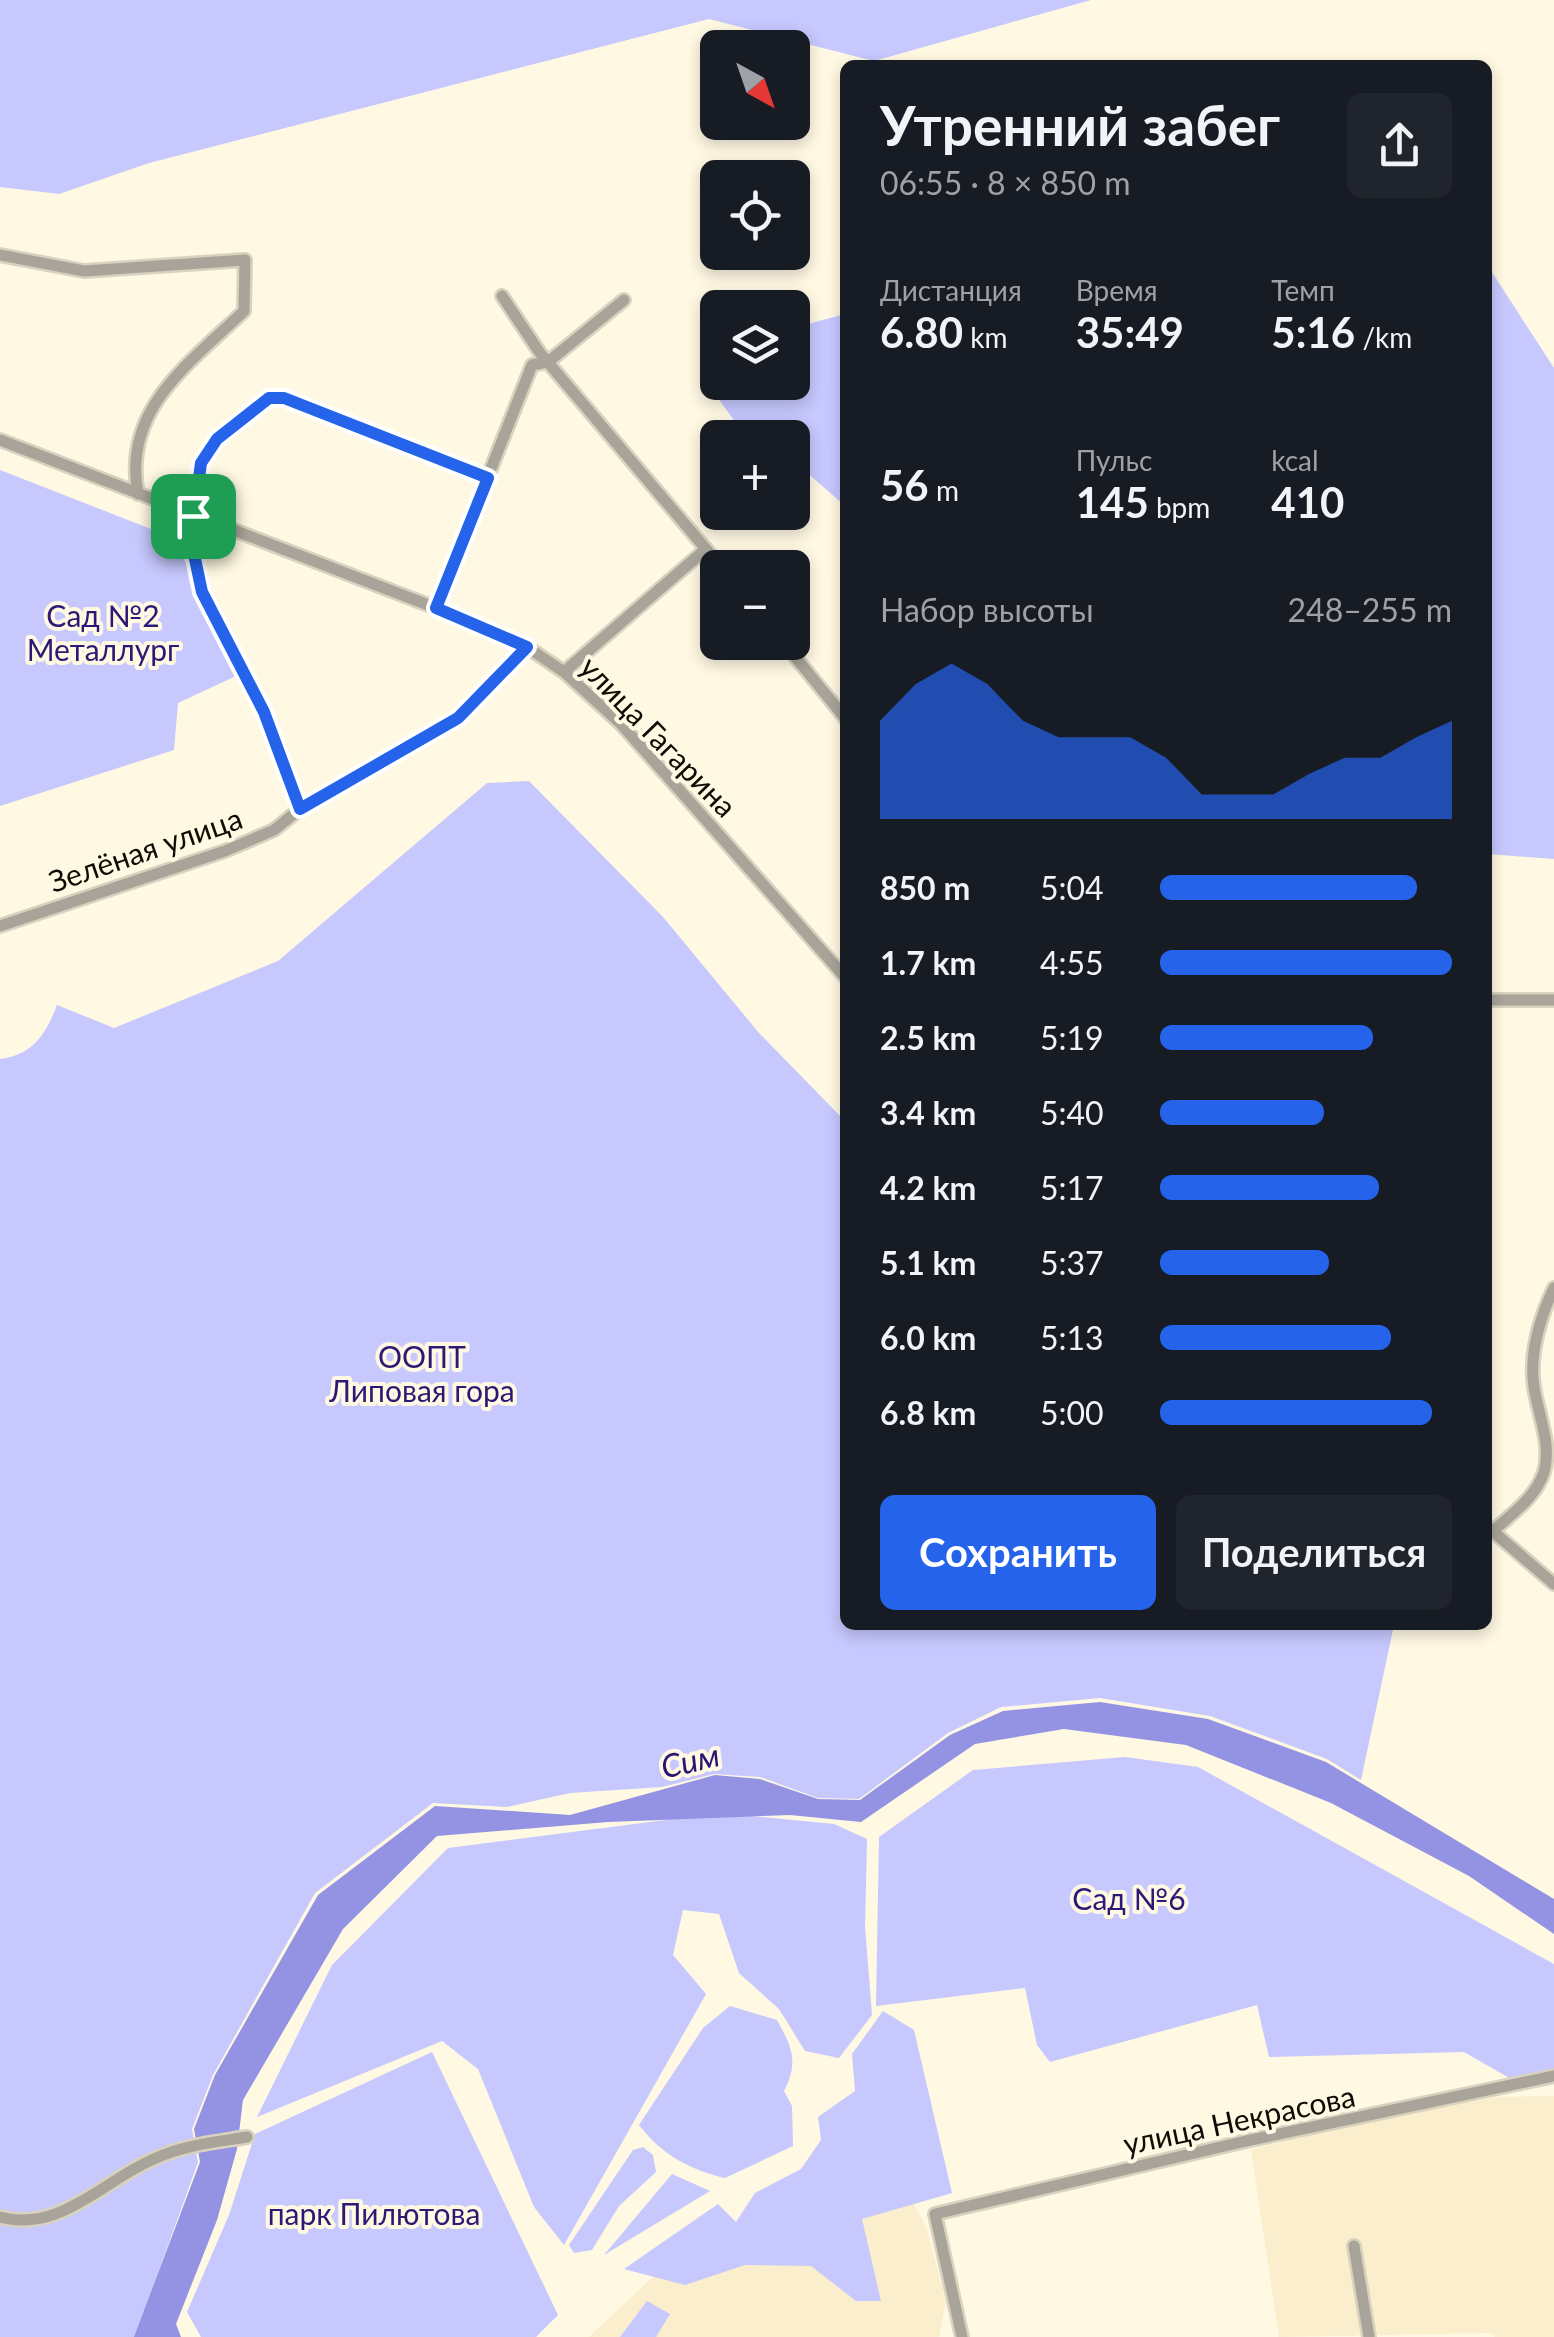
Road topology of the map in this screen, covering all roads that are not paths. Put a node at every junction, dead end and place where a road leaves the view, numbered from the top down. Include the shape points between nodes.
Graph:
1 (0, 255) edge
2 (502, 296) dead end
3 (624, 300) dead end
4 (548, 362) junction
5 (0, 440) edge
6 (488, 478) junction
7 (138, 494) junction
8 (195, 517) junction
9 (706, 549) joint
10 (436, 608) junction
11 (527, 647) junction
12 (798, 660) edge
13 (564, 672) junction
14 (840, 712) edge
15 (300, 809) junction
16 (0, 926) edge
17 (840, 970) edge
18 (1492, 1000) edge
19 (1554, 1000) edge
20 (1554, 1288) edge
21 (1492, 1527) edge
22 (1492, 1531) edge
23 (1554, 1584) edge
24 (1554, 2076) edge
25 (247, 2137) dead end
26 (0, 2218) edge
27 (1354, 2246) dead end
28 (962, 2337) edge
29 (1369, 2337) edge

1 - 7 street via 84,272 245,260 244,311 166,386 134,442
2 - 4 street
3 - 4 street
4 - 6 street via 532,365
4 - 9 street
5 - 7 street, улица Гагарина
6 - 8 street via 284,398 269,398 217,439 201,463
6 - 10 street
7 - 8 street, улица Гагарина
8 - 10 street, улица Гагарина
8 - 15 street via 191,540 199,585 264,712
9 - 13 street
10 - 11 street, улица Гагарина
11 - 13 street, улица Гагарина
11 - 15 street, Зелёная улица via 458,718
12 - 14 street
13 - 17 street, улица Гагарина via 621,724
15 - 16 street, Зелёная улица via 274,830 226,850
18 - 19 street
20 - 21 street via 1536,1336 1544,1471 1536,1489
22 - 23 street
24 - 28 street, улица Некрасова via 934,2214
25 - 26 street via 156,2157 52,2217
27 - 29 street

